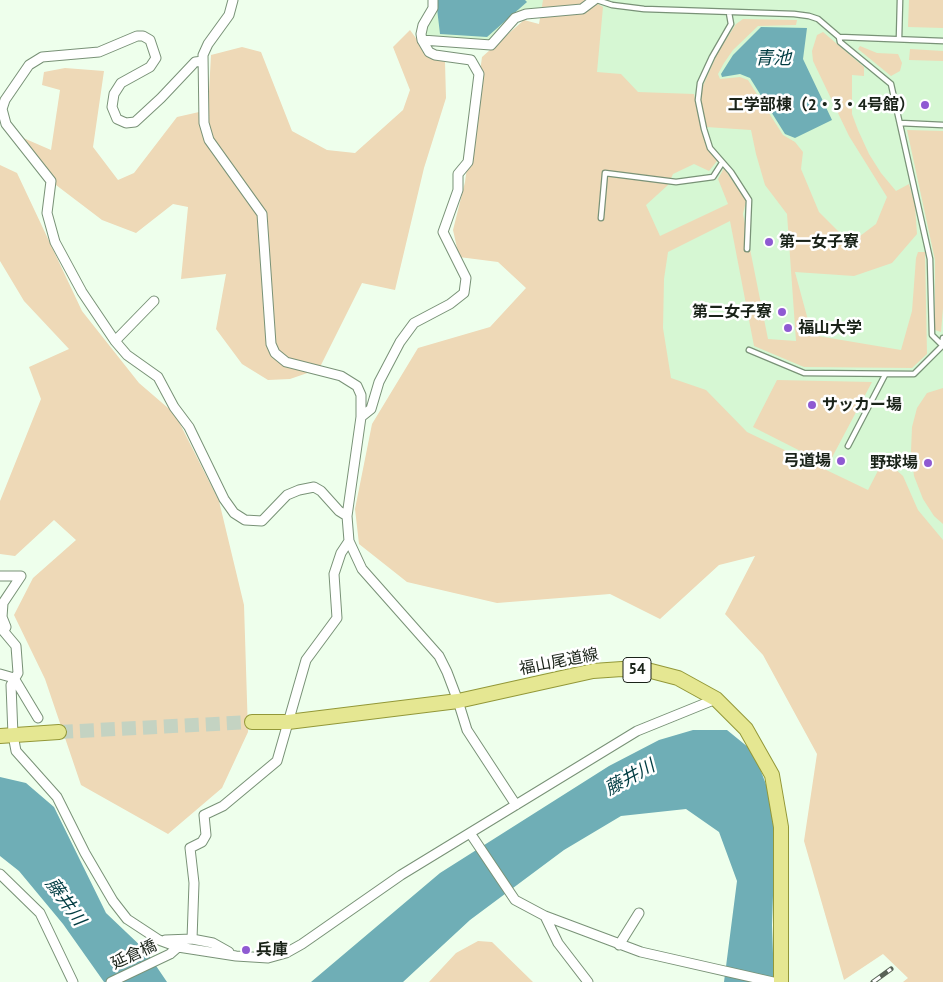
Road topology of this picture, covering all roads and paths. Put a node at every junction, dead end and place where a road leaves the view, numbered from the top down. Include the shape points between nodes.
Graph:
1 (233, 0) edge
2 (433, 0) edge
3 (595, 0) edge
4 (900, 0) edge
5 (729, 13) junction
6 (839, 37) junction
7 (422, 40) junction
8 (899, 40) junction
9 (943, 42) edge
10 (203, 61) junction
11 (3, 99) edge
12 (900, 123) junction
13 (943, 125) edge
14 (722, 162) junction
15 (601, 218) dead end
16 (747, 250) dead end
17 (154, 301) dead end
18 (943, 338) edge
19 (115, 341) junction
20 (942, 346) edge
21 (749, 350) dead end
22 (885, 375) junction
23 (361, 417) junction
24 (848, 446) dead end
25 (347, 516) junction
26 (349, 540) junction
27 (0, 576) edge
28 (2, 629) edge
29 (0, 674) edge
30 (14, 678) junction
31 (716, 699) junction
32 (458, 701) junction
33 (38, 718) dead end
34 (252, 722) tunnel mouth
35 (288, 722) junction
36 (60, 732) tunnel mouth
37 (6, 735) edge
38 (516, 805) junction
39 (472, 836) junction
40 (0, 874) edge
41 (639, 913) dead end
42 (545, 916) junction
43 (192, 938) junction
44 (159, 940) junction
45 (619, 945) junction
46 (178, 947) junction
47 (236, 956) junction
48 (73, 982) edge
49 (111, 982) edge
50 (588, 982) edge
51 (773, 982) edge

1 - 10 street via 229,15 208,44
2 - 7 street via 422,25
3 - 5 lane via 636,8
3 - 7 street via 582,10 526,14 515,18 492,45
4 - 8 lane
5 - 6 lane via 809,16 818,19
5 - 14 lane via 731,24 700,83 698,100 710,148
6 - 8 lane
6 - 12 lane via 840,42 891,84
7 - 23 street via 429,52 436,55 471,60 479,74 468,162 458,174 458,190 443,232 466,278 464,293 414,323 400,342 380,382 371,409
8 - 9 lane
10 - 11 street via 195,62 135,122 117,119 112,108 114,94 121,83 150,67 156,58 150,40 143,36 99,52 42,58 29,65
10 - 23 street via 204,123 209,140 262,214 271,344 275,353 286,362 341,376 357,386 361,395
11 - 19 street via 6,124 51,181 47,213 55,242 82,292
12 - 13 lane
12 - 20 lane via 930,260 932,335
14 - 15 lane via 714,177 676,182 606,173
14 - 16 lane via 749,200
17 - 19 street
18 - 20 lane
19 - 25 street via 127,355 158,377 189,427 224,500 234,513 246,520 262,521 287,495 314,488
20 - 22 lane via 914,374
21 - 22 lane via 804,373
22 - 24 lane
23 - 25 street
25 - 26 street
26 - 32 street via 362,569 439,656
26 - 35 street via 334,574 337,618 306,660
27 - 28 street via 21,576 3,603 2,618 6,627
28 - 30 street via 16,646 18,672
29 - 30 street
30 - 33 street
30 - 37 street
31 - 32 main road, 福山尾道線 / 54 via 678,678 651,671 622,669 593,671
31 - 38 street via 637,731
31 - 51 main road, 福山尾道線 / 54 via 746,729 772,775 781,827
32 - 35 main road, 福山尾道線 / 54
32 - 38 street via 467,730
34 - 35 main road, 福山尾道線 / 54
35 - 43 street via 277,761 223,806 204,815 206,836 190,848 194,883
36 - 37 main road
37 - 44 street via 57,798 112,900 127,919
38 - 39 street
39 - 42 street via 515,900
39 - 47 street via 401,875 294,949 268,958
40 - 48 street via 40,913
41 - 45 street
42 - 45 street
42 - 50 street via 558,943
43 - 44 street
43 - 47 street via 213,943
44 - 46 street
45 - 51 street
46 - 47 street
46 - 49 street, 延倉橋 via 170,954

